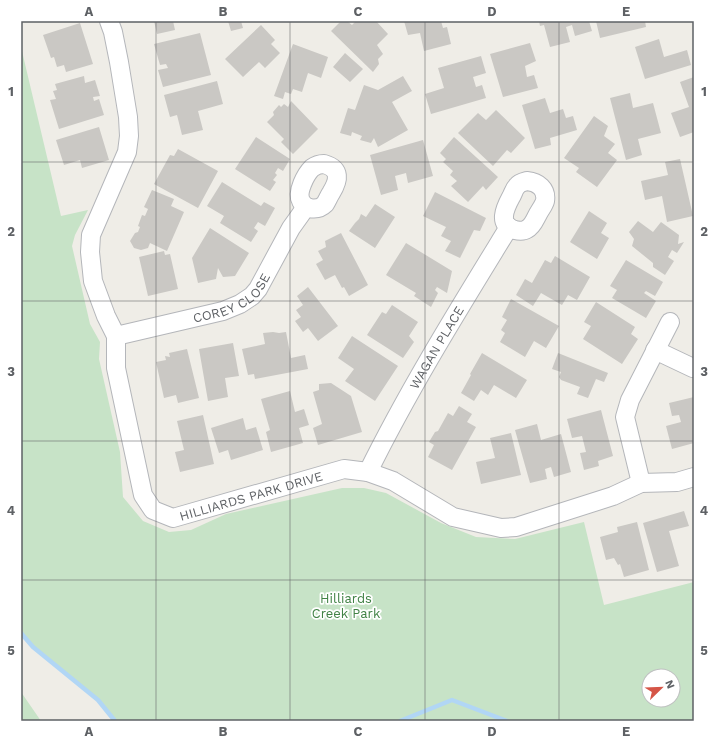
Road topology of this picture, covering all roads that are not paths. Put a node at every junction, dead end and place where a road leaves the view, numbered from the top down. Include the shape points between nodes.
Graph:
1 (109, 21) edge
2 (306, 207) dead end
3 (509, 227) dead end
4 (670, 322) dead end
5 (116, 336) junction
6 (655, 350) junction
7 (693, 368) edge
8 (368, 472) junction
9 (694, 478) edge
10 (640, 482) junction

1 - 5 street, HILLIARDS PARK DRIVE via 121,70 129,136 127,152 91,235 90,252 93,281
2 - 5 street, COREY CLOSE via 252,296 223,311
3 - 8 street, WAGAN PLACE via 393,423
4 - 6 street
5 - 8 street, HILLIARDS PARK DRIVE via 116,368 142,495 153,510 173,518 331,472 344,469
6 - 7 street
6 - 10 street via 630,400 626,417
8 - 10 street, HILLIARDS PARK DRIVE via 393,481 453,517 501,528 516,527 585,506 613,496
9 - 10 street, HILLIARDS PARK DRIVE via 676,482

